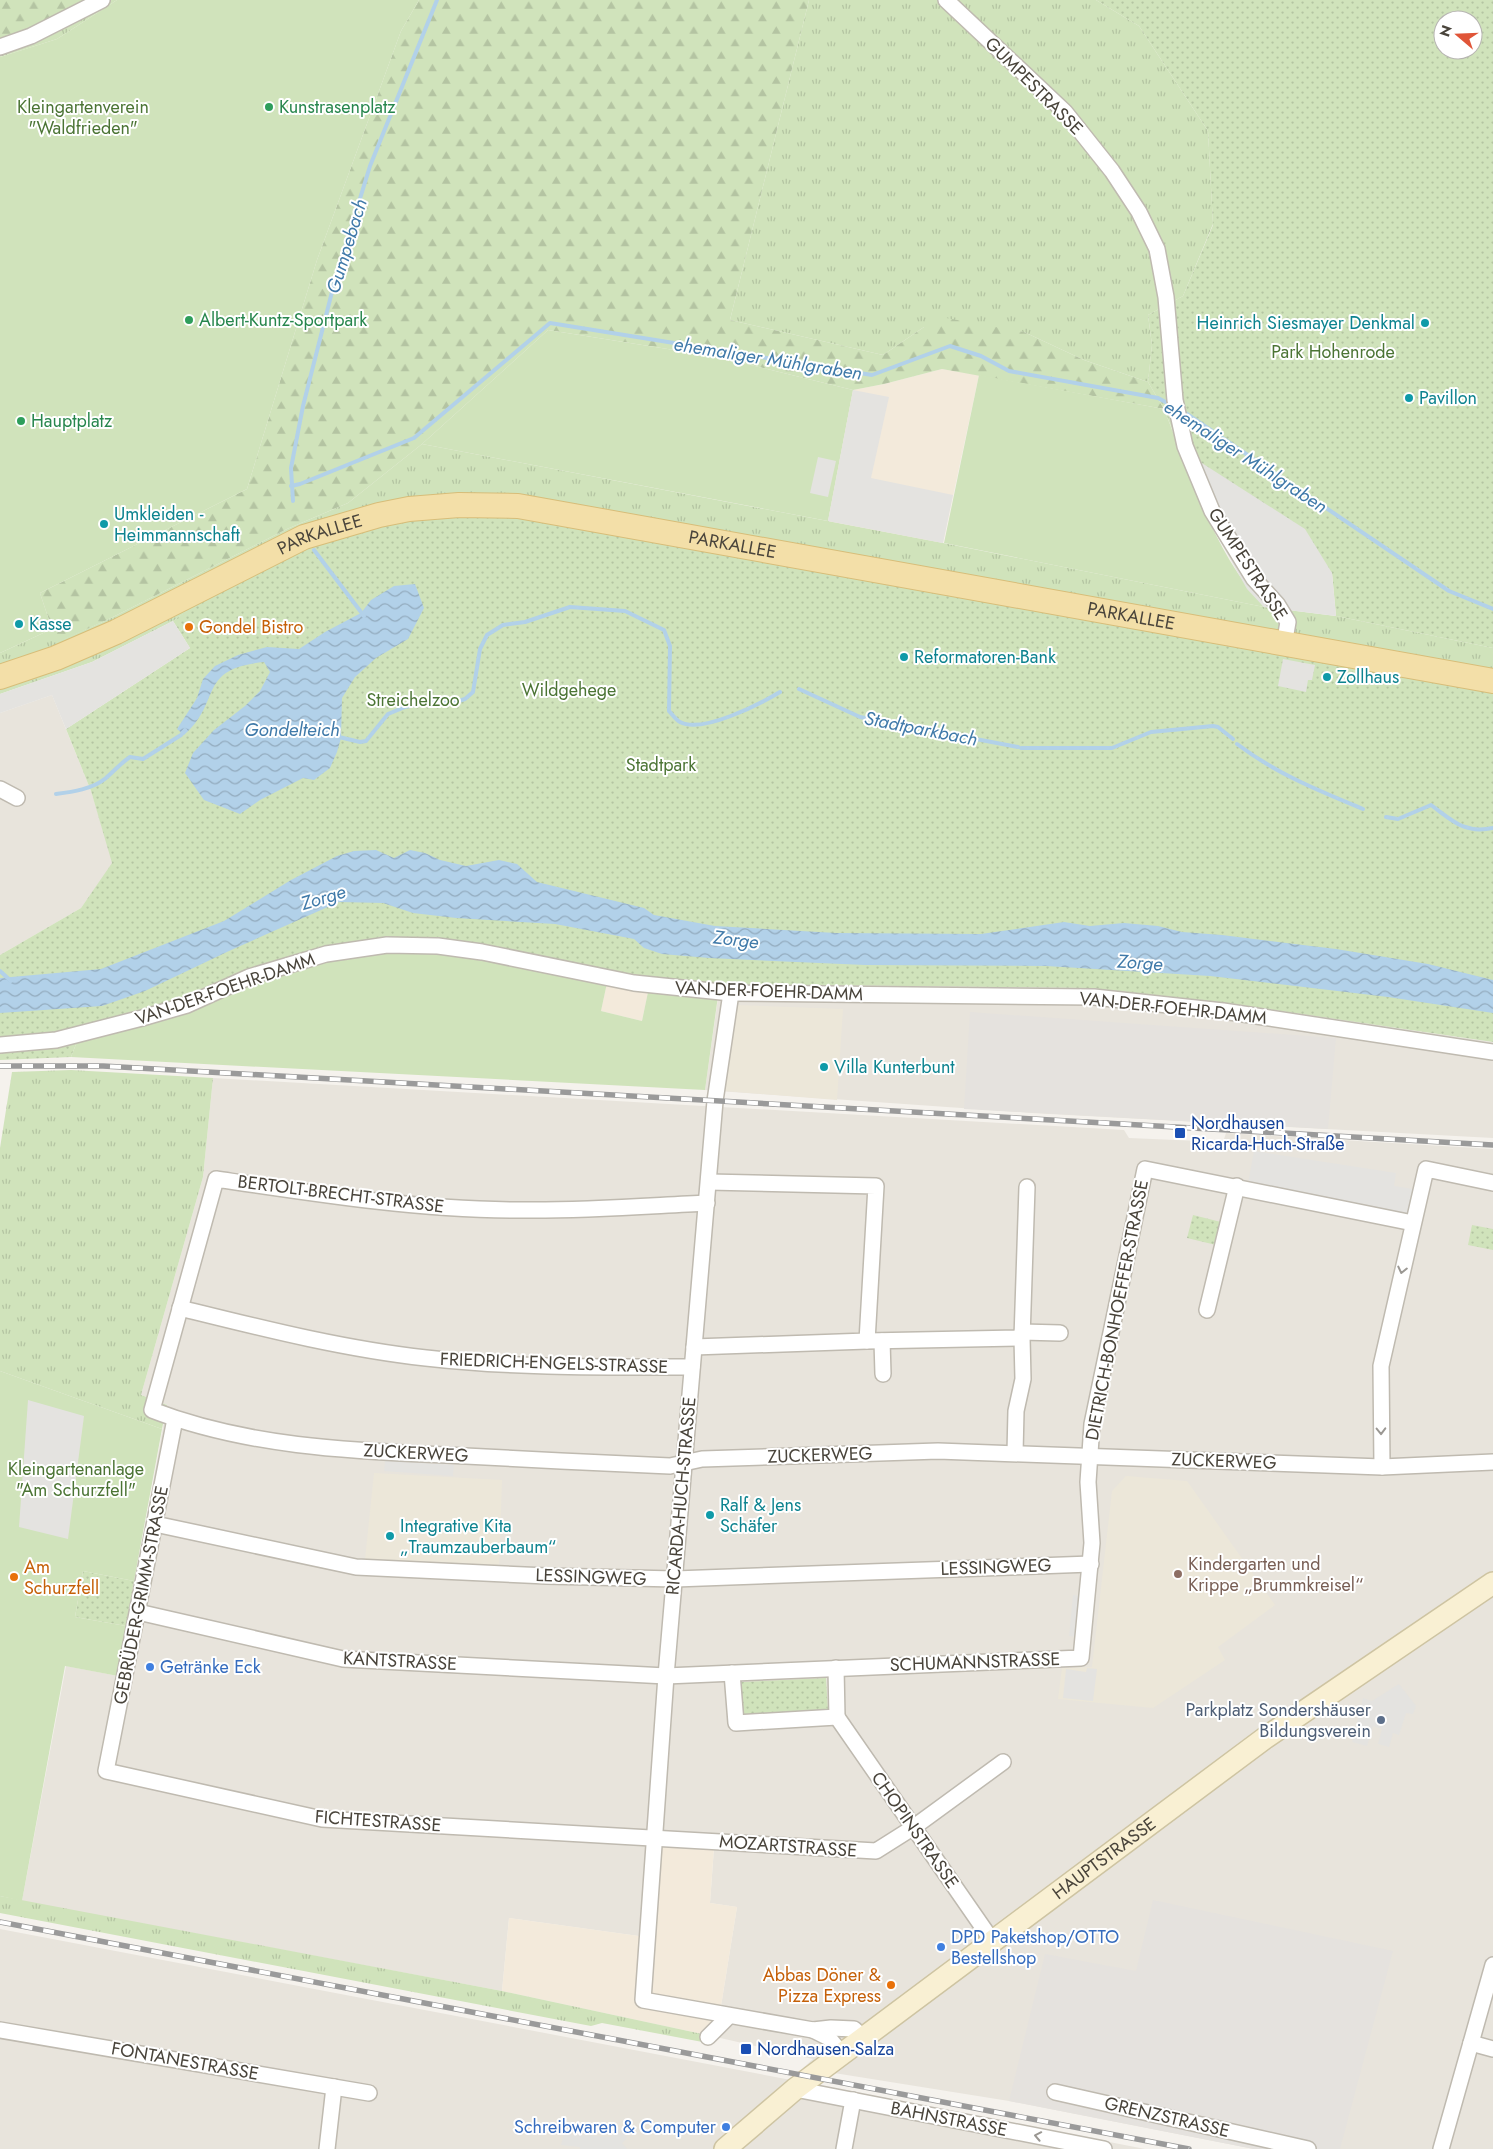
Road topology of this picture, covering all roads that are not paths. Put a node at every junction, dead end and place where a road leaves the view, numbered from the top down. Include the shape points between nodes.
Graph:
1 (102, 0) edge
2 (946, 0) edge
3 (0, 47) edge
4 (1284, 645) junction
5 (0, 677) edge
6 (1493, 682) edge
7 (0, 789) edge
8 (18, 798) dead end
9 (731, 993) junction
10 (0, 1045) edge
11 (1493, 1052) edge
12 (709, 1182) junction
13 (1493, 1183) edge
14 (1237, 1186) junction
15 (1027, 1187) dead end
16 (707, 1203) junction
17 (1412, 1223) junction
18 (180, 1308) junction
19 (1207, 1310) dead end
20 (1060, 1334) dead end
21 (1022, 1335) junction
22 (875, 1341) junction
23 (694, 1347) junction
24 (692, 1366) junction
25 (882, 1374) dead end
26 (152, 1410) joint
27 (175, 1419) junction
28 (1015, 1453) junction
29 (1089, 1456) junction
30 (1493, 1462) edge
31 (685, 1463) junction
32 (1382, 1467) junction
33 (155, 1524) junction
34 (1091, 1564) junction
35 (675, 1579) junction
36 (1493, 1583) edge
37 (138, 1612) junction
38 (836, 1668) junction
39 (732, 1673) junction
40 (666, 1676) junction
41 (837, 1717) junction
42 (1003, 1762) dead end
43 (106, 1771) joint
44 (914, 1827) junction
45 (655, 1838) junction
46 (993, 1942) junction
47 (1493, 1965) edge
48 (729, 2016) junction
49 (0, 2030) edge
50 (813, 2030) junction
51 (708, 2037) dead end
52 (864, 2038) junction
53 (1471, 2043) junction
54 (1493, 2048) edge
55 (842, 2054) junction
56 (334, 2087) junction
57 (795, 2089) junction
58 (1055, 2092) dead end
59 (370, 2093) dead end
60 (853, 2100) junction
61 (328, 2149) edge
62 (725, 2149) edge
63 (844, 2149) edge
64 (1104, 2149) edge
65 (1308, 2149) edge
66 (1441, 2149) edge

1 - 3 street via 31,36
2 - 4 street, GUMPESTRASSE via 1065,112 1112,170 1138,212 1157,249 1166,297 1176,407 1185,446 1212,511 1254,579 1277,604 1288,622
4 - 5 main road, PARKALLEE via 518,506 459,505 379,514 304,537 116,632 56,658
4 - 6 main road, PARKALLEE
7 - 8 street
9 - 10 street, VAN-DER-FOEHR-DAMM via 634,983 482,952 438,946 387,946 326,954 249,977 187,1006 133,1021 56,1040
9 - 11 street, VAN-DER-FOEHR-DAMM via 1094,997 1223,1011
9 - 12 street, RICARDA-HUCH-STRASSE via 715,1101
12 - 16 street, RICARDA-HUCH-STRASSE
12 - 22 street via 876,1186
13 - 17 street via 1426,1169
14 - 17 street, DIETRICH-BONHOEFFER-STRASSE
14 - 19 street
14 - 29 street, DIETRICH-BONHOEFFER-STRASSE via 1145,1169 1092,1424
15 - 21 street
16 - 18 street, BERTOLT-BRECHT-STRASSE via 520,1210 440,1207 361,1200 216,1179
16 - 23 street, RICARDA-HUCH-STRASSE
17 -> 32 street via 1381,1366
18 - 24 street, FRIEDRICH-ENGELS-STRASSE via 313,1339 425,1358 484,1364
18 - 26 street, BERTOLT-BRECHT-STRASSE
20 - 21 street
21 - 22 street
21 - 28 street via 1023,1379 1016,1412
22 - 23 street
22 - 25 street
23 - 24 street, RICARDA-HUCH-STRASSE
24 - 31 street, RICARDA-HUCH-STRASSE
26 - 27 street, ZUCKERWEG
27 - 31 street, ZUCKERWEG via 236,1435 379,1452 670,1466
27 - 33 street, GEBRÜDER-GRIMM-STRASSE
28 - 29 street, ZUCKERWEG
28 - 31 street, ZUCKERWEG via 938,1451
29 - 32 street, ZUCKERWEG
29 - 34 street, SCHUMANNSTRASSE
30 - 32 street, ZUCKERWEG
31 - 35 street, RICARDA-HUCH-STRASSE
33 - 35 street, LESSINGWEG via 356,1567
33 - 37 street, GEBRÜDER-GRIMM-STRASSE
34 - 35 street, LESSINGWEG
34 - 38 street, SCHUMANNSTRASSE via 1082,1658
35 - 40 street, RICARDA-HUCH-STRASSE
36 - 46 street, HAUPTSTRASSE via 1265,1738
37 - 40 street, KANTSTRASSE via 343,1659
37 - 43 street, GEBRÜDER-GRIMM-STRASSE
38 - 39 street, SCHUMANNSTRASSE
38 - 41 street
39 - 40 street, SCHUMANNSTRASSE
39 - 41 street via 736,1722
40 - 45 street, RICARDA-HUCH-STRASSE
41 - 44 street, CHOPINSTRASSE
42 - 44 street, MOZARTSTRASSE
43 - 45 street, FICHTESTRASSE via 322,1820
44 - 45 street, MOZARTSTRASSE via 876,1851
44 - 46 street, CHOPINSTRASSE
45 - 48 street, RICARDA-HUCH-STRASSE via 643,2000
46 - 52 street, HAUPTSTRASSE
47 - 53 street
48 - 50 street
48 - 51 street
49 - 56 street, FONTANESTRASSE
50 - 52 street via 854,2029
50 - 55 street via 828,2038
52 - 55 street, HAUPTSTRASSE
53 - 54 street
53 - 66 street
55 - 57 street, HAUPTSTRASSE
56 - 59 street, FONTANESTRASSE
56 - 61 street
57 - 60 street, BAHNSTRASSE
57 - 62 street, HAUPTSTRASSE
58 - 65 street, GRENZSTRASSE
60 - 63 street
64 -> 60 street, BAHNSTRASSE

